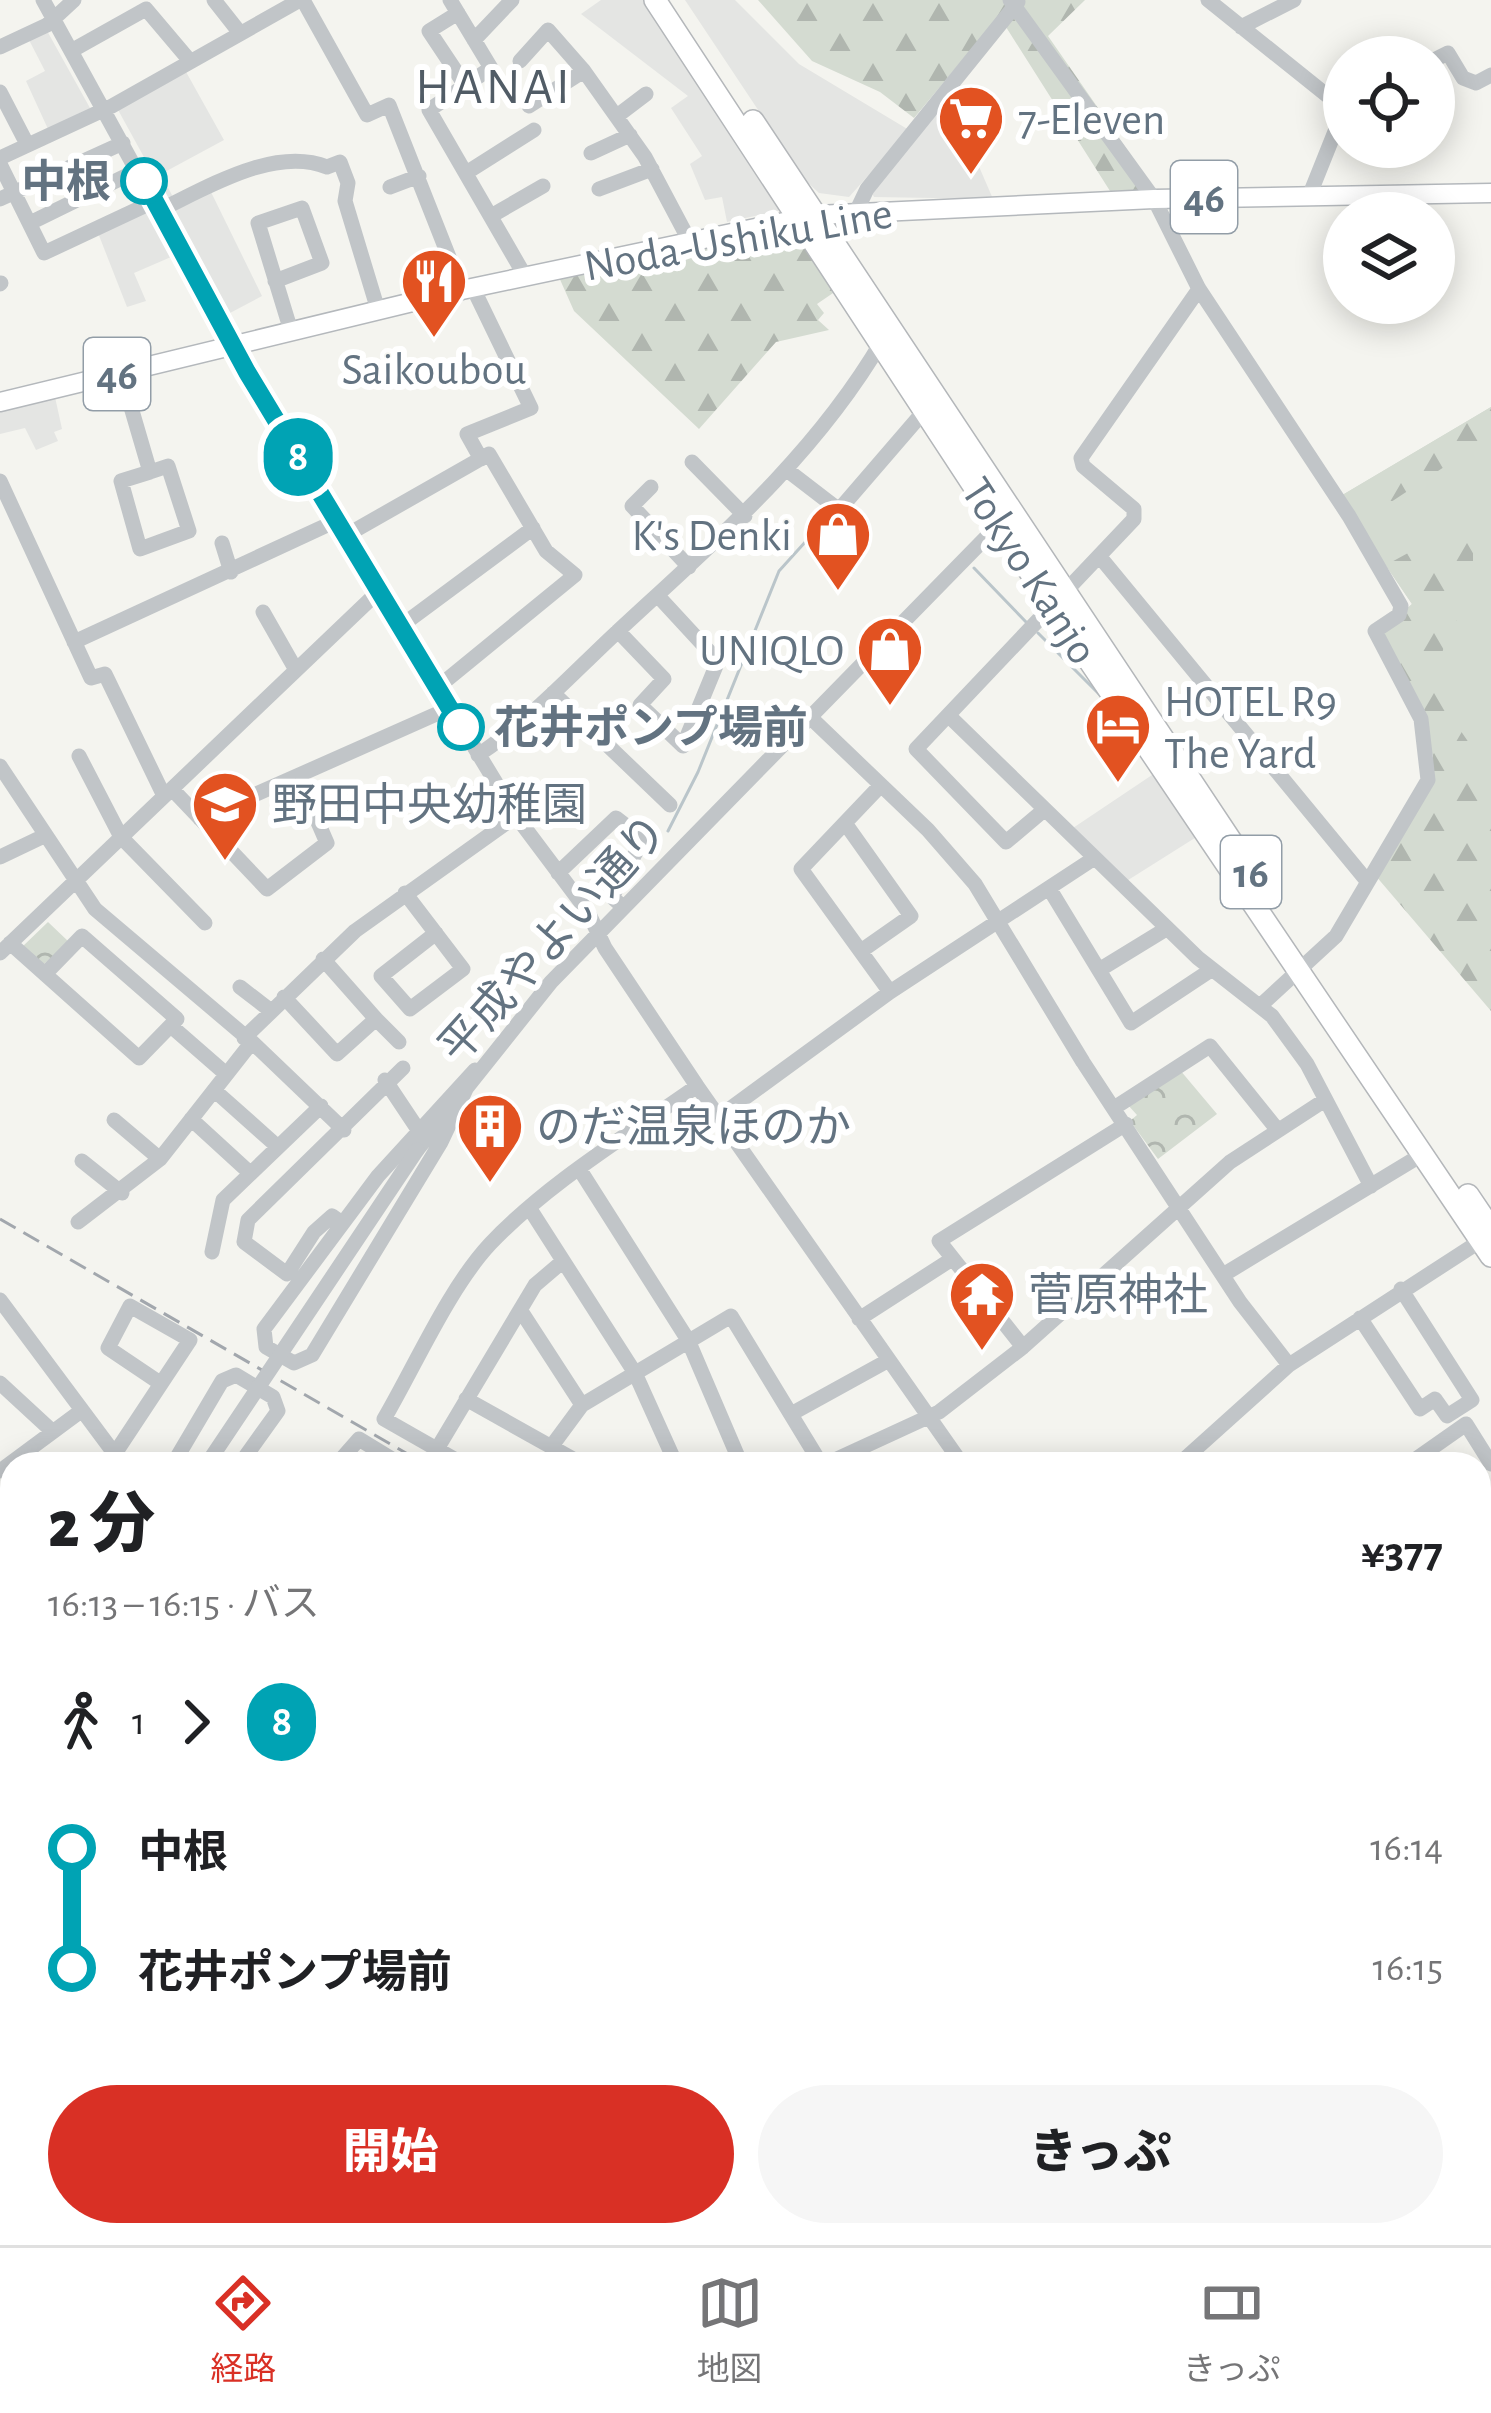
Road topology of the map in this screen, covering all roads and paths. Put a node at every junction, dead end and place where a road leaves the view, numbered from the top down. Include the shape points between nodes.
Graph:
1 (43, 0) edge
2 (74, 0) edge
3 (214, 0) edge
4 (512, 0) edge
5 (655, 0) edge
6 (673, 0) edge
7 (1208, 0) edge
8 (1294, 0) edge
9 (293, 2) edge
10 (1015, 2) edge
11 (454, 7) edge
12 (1265, 7) edge
13 (53, 19) junction
14 (1241, 27) junction
15 (240, 33) junction
16 (474, 40) junction
17 (0, 47) edge
18 (71, 51) junction
19 (190, 61) junction
20 (520, 61) dead end
21 (1455, 66) edge
22 (584, 71) junction
23 (1491, 76) edge
24 (464, 86) junction
25 (0, 92) edge
26 (1323, 92) edge
27 (646, 94) dead end
28 (530, 106) dead end
29 (103, 108) junction
30 (617, 116) junction
31 (534, 130) dead end
32 (631, 135) junction
33 (123, 143) junction
34 (27, 144) junction
35 (591, 153) dead end
36 (0, 161) edge
37 (1323, 162) edge
38 (652, 169) junction
39 (138, 170) junction
40 (466, 173) junction
41 (419, 176) junction
42 (543, 186) dead end
43 (390, 187) dead end
44 (599, 189) dead end
45 (1491, 193) edge
46 (1310, 194) junction
47 (7, 196) edge
48 (1154, 199) junction
49 (158, 206) junction
50 (857, 210) junction
51 (491, 216) junction
52 (808, 216) junction
53 (30, 224) junction
54 (689, 240) junction
55 (525, 276) junction
56 (274, 281) junction
57 (468, 289) junction
58 (1199, 290) junction
59 (378, 310) junction
60 (290, 331) junction
61 (882, 340) junction
62 (234, 346) junction
63 (122, 373) junction
64 (0, 402) edge
65 (926, 409) junction
66 (481, 459) junction
67 (692, 462) dead end
68 (787, 470) junction
69 (151, 472) junction
70 (0, 481) edge
71 (651, 487) dead end
72 (745, 516) junction
73 (1007, 517) junction
74 (341, 528) junction
75 (533, 528) junction
76 (222, 543) dead end
77 (1100, 557) junction
78 (688, 568) junction
79 (231, 572) junction
80 (379, 591) junction
81 (658, 596) junction
82 (1060, 600) junction
83 (263, 612) dead end
84 (400, 626) junction
85 (618, 632) junction
86 (74, 643) junction
87 (296, 670) junction
88 (438, 687) junction
89 (553, 693) junction
90 (450, 708) junction
91 (949, 716) junction
92 (812, 718) junction
93 (478, 755) junction
94 (79, 756) dead end
95 (0, 766) edge
96 (298, 776) junction
97 (881, 785) junction
98 (168, 792) junction
99 (670, 805) dead end
100 (1044, 810) junction
101 (516, 816) junction
102 (200, 819) junction
103 (845, 823) junction
104 (44, 836) junction
105 (121, 837) junction
106 (0, 857) edge
107 (1094, 859) junction
108 (558, 873) junction
109 (75, 881) junction
110 (1367, 881) junction
111 (1049, 888) junction
112 (405, 893) junction
113 (623, 907) junction
114 (999, 922) junction
115 (205, 923) dead end
116 (1166, 929) junction
117 (436, 933) junction
118 (598, 934) junction
119 (5, 948) edge
120 (860, 951) junction
121 (323, 959) junction
122 (1306, 965) junction
123 (1099, 970) junction
124 (1211, 970) junction
125 (45, 974) junction
126 (240, 987) dead end
127 (890, 992) junction
128 (284, 997) junction
129 (1261, 1005) junction
130 (271, 1011) junction
131 (376, 1019) junction
132 (171, 1026) junction
133 (248, 1040) junction
134 (399, 1042) dead end
135 (403, 1068) dead end
136 (475, 1070) junction
137 (226, 1074) junction
138 (386, 1080) junction
139 (697, 1086) junction
140 (214, 1090) junction
141 (1325, 1100) junction
142 (321, 1106) junction
143 (1114, 1108) junction
144 (720, 1116) junction
145 (191, 1119) junction
146 (114, 1120) dead end
147 (1126, 1124) junction
148 (417, 1128) junction
149 (1276, 1128) junction
150 (344, 1130) junction
151 (278, 1147) junction
152 (1424, 1154) junction
153 (160, 1159) junction
154 (82, 1161) dead end
155 (580, 1170) junction
156 (250, 1173) junction
157 (1370, 1186) junction
158 (122, 1193) junction
159 (1183, 1208) junction
160 (530, 1209) junction
161 (78, 1222) dead end
162 (342, 1223) junction
163 (1488, 1240) edge
164 (212, 1252) dead end
165 (952, 1259) junction
166 (562, 1262) junction
167 (1223, 1275) junction
168 (1401, 1289) junction
169 (0, 1300) edge
170 (521, 1311) junction
171 (1360, 1318) junction
172 (860, 1319) junction
173 (688, 1340) junction
174 (1023, 1347) junction
175 (889, 1360) junction
176 (1289, 1365) junction
177 (635, 1373) junction
178 (0, 1383) edge
179 (160, 1383) junction
180 (466, 1399) junction
181 (582, 1405) junction
182 (81, 1411) junction
183 (791, 1414) junction
184 (928, 1415) junction
185 (52, 1431) junction
186 (551, 1447) junction
187 (437, 1449) junction
188 (25, 1452) edge
189 (107, 1452) edge
190 (116, 1452) edge
191 (180, 1452) edge
192 (215, 1452) edge
193 (249, 1452) edge
194 (348, 1452) edge
195 (380, 1452) edge
196 (442, 1452) edge
197 (560, 1452) edge
198 (671, 1452) edge
199 (736, 1452) edge
200 (816, 1452) edge
201 (849, 1452) edge
202 (954, 1452) edge
203 (1192, 1452) edge
204 (1426, 1452) edge
205 (1484, 1452) edge

1 - 13 street
2 - 13 street
3 - 15 street
4 - 16 street
5 - 52 highway, Tokyo Kanjo / 16
6 - 52 highway, Tokyo Kanjo / 16
7 - 14 street
8 - 12 street
9 - 15 street
9 - 41 street via 367,116 388,105
10 - 48 street
10 - 50 street
11 - 16 street
11 - 24 street via 429,31
12 - 14 street
13 - 17 street
13 - 18 street
14 - 26 street
15 - 19 street
16 - 24 street via 491,68
18 - 19 street via 146,8
18 - 29 street
19 - 29 street
20 - 22 street via 548,30
21 - 23 street via 1475,83
22 - 28 street
22 - 30 street
24 - 40 street via 429,110
25 - 34 street
27 - 30 street
29 - 33 street
29 - 34 street
30 - 32 street
31 - 40 street
32 - 35 street
32 - 38 street
33 - 39 street
33 - 47 street
34 - 36 street
36 - 47 street
37 - 46 street
38 - 44 street
38 - 54 street
39 - 49 street
39 - 53 street
40 - 51 street
41 - 43 street
41 - 57 street
42 - 51 street
45 - 46 main road, Noda-Ushiku Line / 46
46 - 48 main road, Noda-Ushiku Line / 46
47 - 53 street
48 - 50 main road, Noda-Ushiku Line / 46
48 - 58 street
49 - 53 street via 44,253
49 - 59 street via 278,162 340,162
49 - 62 street
50 - 52 main road, Noda-Ushiku Line / 46
51 - 55 street
52 - 54 main road, Noda-Ushiku Line / 46
52 - 61 highway, Tokyo Kanjo / 16
52 - 73 highway, Tokyo Kanjo / 16
54 - 55 main road, Noda-Ushiku Line / 46
55 - 57 main road, Noda-Ushiku Line / 46
56 - 56 street via 258,223 308,206 322,263
56 - 60 street
57 - 59 main road, Noda-Ushiku Line / 46
57 - 66 street via 531,408 467,434
58 - 77 street via 1081,458 1134,508 1134,519
58 - 110 street via 1401,606 1375,631 1421,719 1428,781
59 - 60 main road, Noda-Ushiku Line / 46
60 - 62 main road, Noda-Ushiku Line / 46
61 - 65 highway, Tokyo Kanjo / 16
61 - 68 street
62 - 63 main road, Noda-Ushiku Line / 46
62 - 74 street
63 - 64 main road, Noda-Ushiku Line / 46
63 - 69 street
65 - 68 street via 838,510
65 - 73 highway, Tokyo Kanjo / 16
66 - 74 street
66 - 75 street via 489,454
67 - 72 street
68 - 72 street
69 - 69 street via 168,466 189,532 140,549 121,481
70 - 86 street
71 - 78 street via 632,506
72 - 78 street
73 - 82 highway, Tokyo Kanjo / 16
73 - 92 street, 平成やよい通り
74 - 79 street
74 - 80 street
75 - 84 street
75 - 88 street via 574,574
76 - 79 street
77 - 82 street
77 - 110 street
78 - 81 street
79 - 86 street
80 - 84 street
80 - 87 street
81 - 85 street
81 - 85 street via 718,661 683,746 640,705 664,679
82 - 91 street
82 - 122 highway, Tokyo Kanjo / 16
83 - 87 street
84 - 88 street
85 - 89 street
86 - 98 street via 91,678 105,674
87 - 98 street
88 - 90 street
89 - 93 street
89 - 99 street
90 - 93 street
90 - 96 street
91 - 100 street
91 - 100 street via 916,749 1006,842
92 - 97 street
92 - 113 street, 平成やよい通り
93 - 101 street
94 - 105 street
95 - 104 street
96 - 102 street
96 - 102 street via 327,843 267,889
97 - 103 street
97 - 114 street via 956,860
98 - 102 street
98 - 105 street
100 - 107 street
101 - 108 street
101 - 112 street
103 - 120 street via 801,869
103 - 120 street via 911,916
104 - 106 street
104 - 109 street
105 - 109 street
105 - 115 street
107 - 111 street
107 - 116 street
108 - 113 street via 616,818 643,839 612,897
108 - 118 street
109 - 119 street
109 - 133 street via 95,909
110 - 122 street via 1336,936
111 - 114 street
111 - 123 street
112 - 117 street
112 - 121 street
113 - 118 street, 平成やよい通り
114 - 127 street
114 - 143 street
116 - 123 street
116 - 124 street
117 - 117 street via 464,969 410,1009 381,976
118 - 136 street, 平成やよい通り
118 - 139 street
119 - 125 street
120 - 127 street
121 - 128 street
121 - 131 street
122 - 129 street
122 - 152 highway, Tokyo Kanjo / 16
122 - 163 highway, Tokyo Kanjo / 16
123 - 124 street via 1131,1023
124 - 129 street
125 - 132 street via 139,1058
125 - 132 street via 82,936 177,1019
126 - 130 street
127 - 144 street
128 - 130 street
128 - 131 street via 337,1054
129 - 141 street
130 - 133 street
131 - 134 street
132 - 137 street
133 - 137 street
133 - 142 street
135 - 138 street
136 - 148 street
136 - 162 street via 442,1142 312,1355 294,1363 261,1336
136 - 192 street, 平成やよい通り, bridge
137 - 140 street
138 - 148 street
138 - 150 street
139 - 144 street
139 - 155 street
140 - 145 street
140 - 151 street
141 - 149 street
141 - 157 street
142 - 150 street
142 - 151 street
143 - 147 street
143 - 149 street via 1210,1046
144 - 172 street
145 - 153 street
145 - 156 street
146 - 153 street
147 - 159 street
147 - 165 street via 939,1240
148 - 162 street
149 - 159 street
150 - 162 street via 248,1220 244,1242 287,1274 314,1232 332,1216
151 - 156 street
152 - 157 street
152 - 163 highway, Tokyo Kanjo / 16
153 - 158 street
154 - 158 street
155 - 160 street
155 - 173 street
156 - 164 street via 217,1210
157 - 167 street
158 - 161 street
159 - 167 street
159 - 174 street
160 - 166 street
160 - 187 street via 488,1246 384,1419
163 - 168 street
165 - 172 street
165 - 174 street
166 - 170 street
166 - 177 street
167 - 176 street
168 - 171 street
168 - 171 street via 1472,1400 1447,1416 1435,1400 1420,1409
169 - 182 street
170 - 180 street
170 - 181 street
171 - 176 street
172 - 175 street
173 - 177 street
173 - 183 street via 731,1316
173 - 199 street
174 - 184 street
175 - 183 street
175 - 184 street
176 - 203 street
177 - 181 street
177 - 198 street
178 - 185 street
179 - 179 street via 190,1340 130,1306 108,1348
179 - 190 street
180 - 186 street
180 - 187 street
181 - 186 street
182 - 185 street
182 - 189 street
183 - 200 street
184 - 201 street
184 - 202 street
185 - 188 street
186 - 197 street
187 - 196 street
191 - 193 street via 222,1381 236,1375 273,1396 278,1411
194 - 195 street via 359,1439
204 - 205 street via 1466,1424

